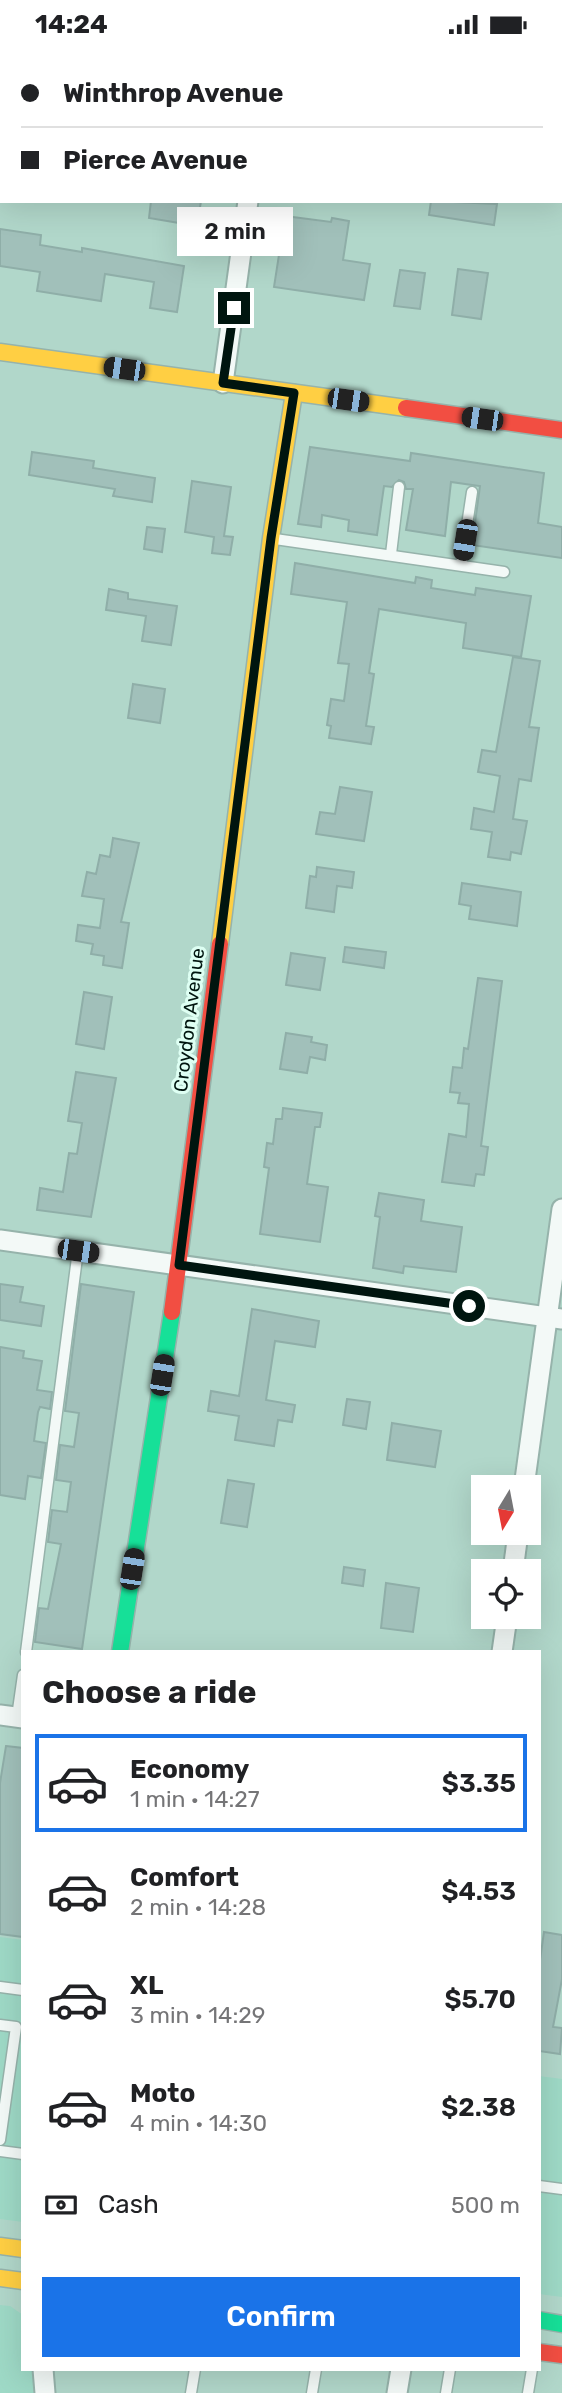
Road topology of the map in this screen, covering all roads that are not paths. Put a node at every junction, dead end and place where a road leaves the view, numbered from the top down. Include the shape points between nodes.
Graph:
1 (248, 203) edge
2 (0, 352) edge
3 (223, 383) junction
4 (294, 393) junction
5 (562, 430) edge
6 (398, 488) dead end
7 (472, 492) dead end
8 (271, 538) junction
9 (391, 554) junction
10 (461, 565) junction
11 (504, 572) dead end
12 (562, 1209) edge
13 (0, 1240) edge
14 (78, 1251) junction
15 (179, 1265) junction
16 (555, 1318) edge
17 (526, 1475) edge
18 (505, 1629) edge
19 (26, 1650) edge
20 (120, 1650) edge
21 (502, 1650) edge
22 (21, 1683) edge
23 (13, 1717) edge
24 (0, 1987) edge
25 (21, 1990) edge
26 (0, 2025) edge
27 (0, 2140) edge
28 (0, 2151) edge
29 (21, 2154) edge
30 (541, 2186) edge
31 (562, 2189) edge
32 (0, 2246) edge
33 (21, 2249) edge
34 (0, 2278) edge
35 (21, 2281) edge
36 (541, 2320) edge
37 (562, 2323) edge
38 (541, 2352) edge
39 (562, 2355) edge
40 (43, 2371) edge
41 (195, 2371) edge
42 (316, 2371) edge
43 (401, 2371) edge
44 (450, 2371) edge
45 (532, 2371) edge
46 (45, 2393) edge
47 (191, 2393) edge
48 (312, 2393) edge
49 (397, 2393) edge
50 (446, 2393) edge
51 (528, 2393) edge

1 - 3 street
2 - 3 street
3 - 4 street
4 - 5 street
4 - 8 street, Croydon Avenue
6 - 9 lane
7 - 10 lane
8 - 9 lane
8 - 15 street, Croydon Avenue
9 - 10 lane
10 - 11 lane
12 - 16 street
13 - 14 street
14 - 15 street
14 - 19 lane
15 - 16 street
15 - 20 street, Croydon Avenue
16 - 17 street
18 - 21 street
22 - 23 lane
24 - 25 lane
26 - 27 lane via 16,2027
28 - 29 lane
30 - 31 lane
32 - 33 street
34 - 35 street
36 - 37 street
38 - 39 street
40 - 46 street
41 - 47 lane
42 - 48 lane
43 - 49 street
44 - 50 lane
45 - 51 lane

